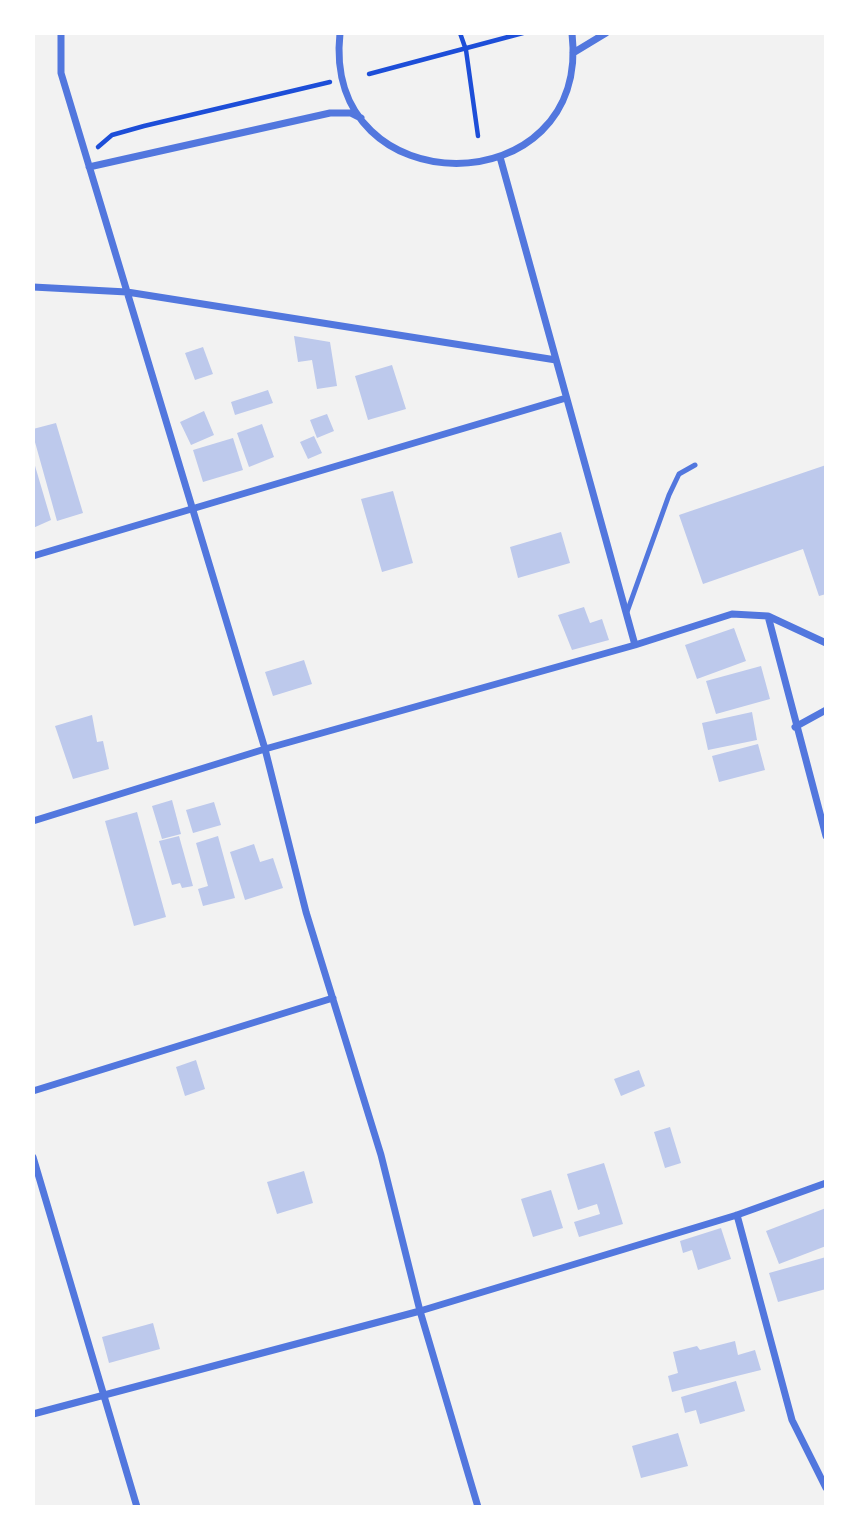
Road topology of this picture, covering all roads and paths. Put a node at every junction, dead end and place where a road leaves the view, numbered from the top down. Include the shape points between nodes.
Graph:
1 (61, 33) edge
2 (340, 33) edge
3 (460, 33) edge
4 (523, 33) edge
5 (572, 33) edge
6 (606, 33) edge
7 (466, 50) junction
8 (573, 53) junction
9 (369, 74) dead end
10 (332, 81) dead end
11 (362, 118) junction
12 (478, 136) dead end
13 (500, 157) junction
14 (89, 167) junction
15 (33, 287) edge
16 (127, 292) junction
17 (555, 360) junction
18 (566, 398) junction
19 (695, 465) dead end
20 (193, 507) junction
21 (33, 556) edge
22 (626, 614) junction
23 (768, 616) junction
24 (826, 643) edge
25 (635, 645) junction
26 (826, 710) edge
27 (795, 727) junction
28 (265, 749) junction
29 (33, 821) edge
30 (826, 836) edge
31 (333, 998) junction
32 (33, 1091) edge
33 (33, 1157) edge
34 (826, 1183) edge
35 (737, 1215) junction
36 (420, 1311) junction
37 (105, 1393) junction
38 (33, 1414) edge
39 (826, 1488) edge
40 (136, 1507) edge
41 (478, 1507) edge

1 - 14 street via 61,73
2 - 11 street via 341,73
3 - 7 path
4 - 7 path
5 - 8 street
6 - 8 street
7 - 9 path
7 - 12 path
8 - 13 street via 565,93 552,116 523,145
10 - 14 path via 112,135 100,143
11 - 13 street via 393,147 422,161 465,165
11 - 14 street via 330,113
13 - 17 street
14 - 16 street
15 - 16 street
16 - 17 street
16 - 20 street
17 - 18 street
18 - 20 street
18 - 22 street
19 - 22 lane via 679,474 669,495
20 - 21 street
20 - 28 street
22 - 25 street
23 - 24 street
23 - 25 street via 732,614
23 - 27 street
25 - 28 street
26 - 27 street
27 - 30 street
28 - 29 street
28 - 31 street
31 - 32 street
31 - 36 street via 381,1155
33 - 37 street
34 - 35 street
35 - 36 street
35 - 39 street via 792,1420
36 - 37 street
36 - 41 street
37 - 38 street
37 - 40 street

